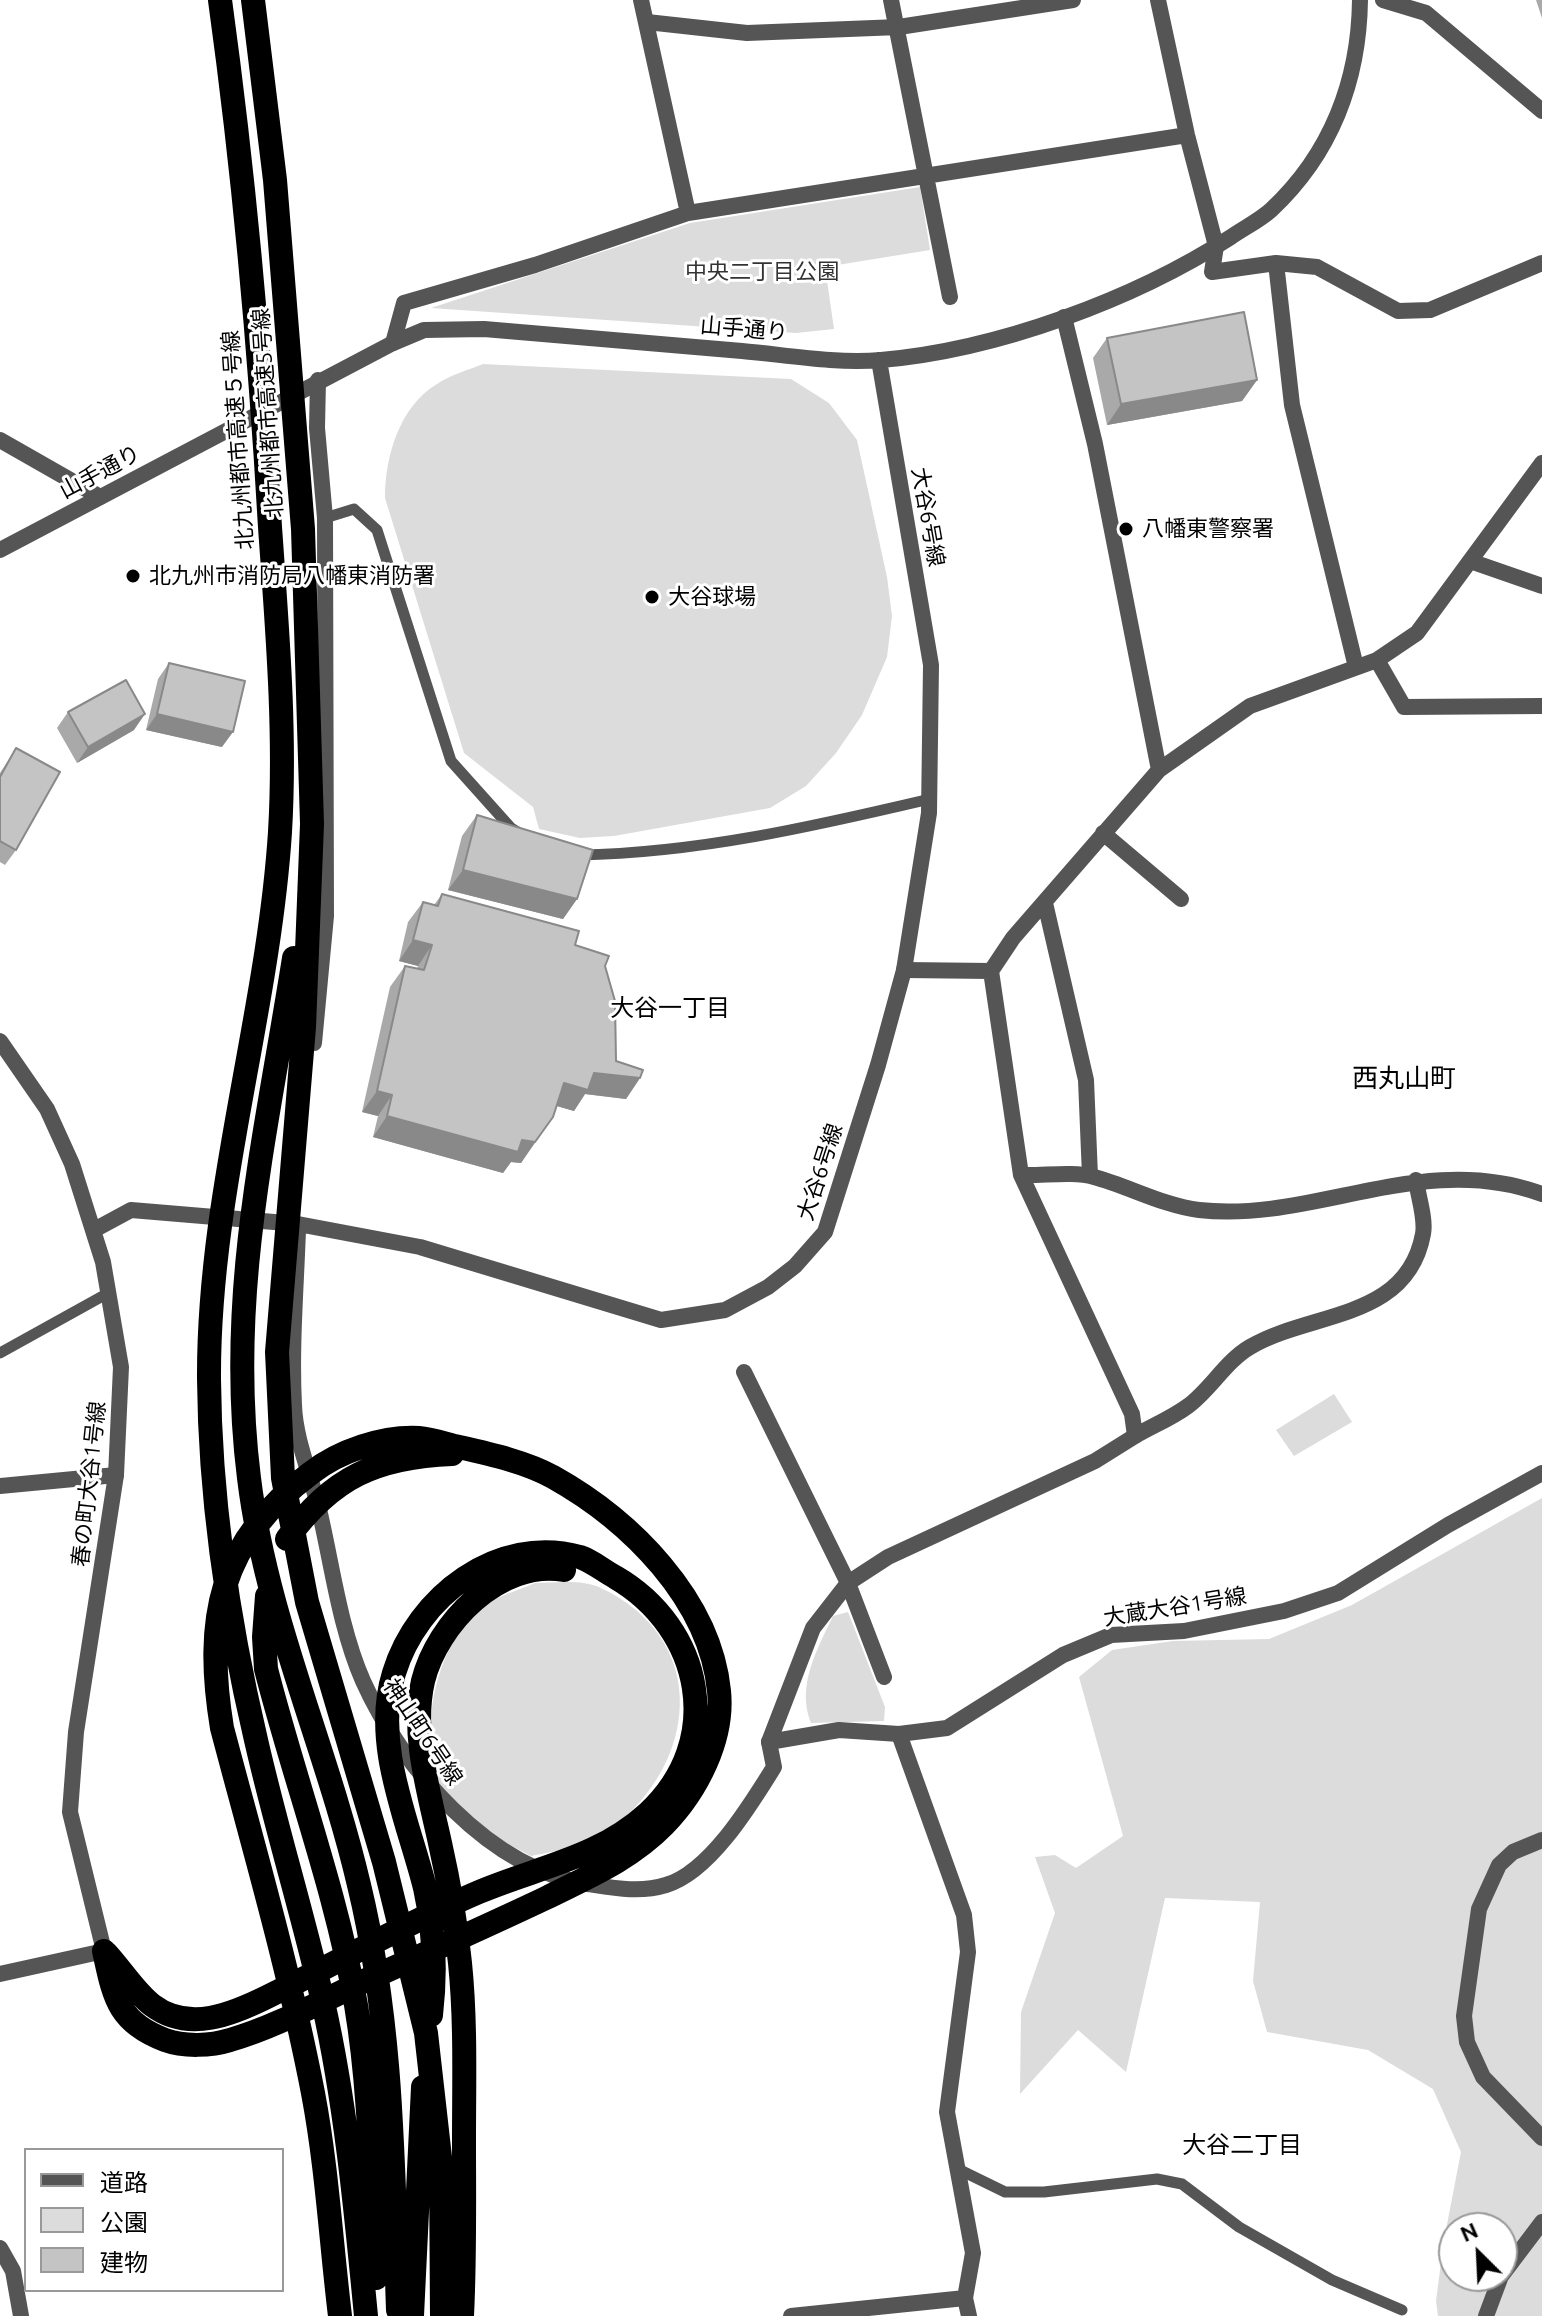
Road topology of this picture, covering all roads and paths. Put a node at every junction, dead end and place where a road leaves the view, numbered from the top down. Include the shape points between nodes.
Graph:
1 (220, 0) edge
2 (253, 0) edge
3 (641, 0) edge
4 (891, 0) edge
5 (1073, 0) edge
6 (1158, 0) edge
7 (1360, 0) edge
8 (1383, 0) edge
9 (647, 22) junction
10 (899, 27) junction
11 (1542, 111) edge
12 (1187, 135) junction
13 (927, 174) junction
14 (688, 213) junction
15 (1216, 246) junction
16 (1276, 263) junction
17 (1542, 263) edge
18 (950, 297) dead end
19 (1064, 317) junction
20 (393, 343) junction
21 (879, 360) junction
22 (318, 380) junction
23 (0, 440) edge
24 (1539, 472) edge
25 (100, 497) junction
26 (325, 518) junction
27 (0, 550) edge
28 (1470, 561) junction
29 (1542, 586) edge
30 (1377, 660) junction
31 (1356, 667) junction
32 (1542, 706) edge
33 (1159, 770) junction
34 (930, 799) junction
35 (312, 824) junction
36 (1103, 833) junction
37 (537, 842) edge
38 (562, 855) edge
39 (1181, 899) dead end
40 (1045, 903) junction
41 (904, 970) junction
42 (991, 971) junction
43 (0, 1041) edge
44 (1021, 1175) junction
45 (1090, 1176) junction
46 (1416, 1180) junction
47 (1542, 1194) edge
48 (298, 1224) junction
49 (94, 1230) junction
50 (110, 1292) junction
51 (0, 1353) edge
52 (744, 1372) dead end
53 (1135, 1436) junction
54 (487, 1453) junction
55 (1542, 1473) edge
56 (116, 1475) junction
57 (0, 1486) edge
58 (848, 1583) junction
59 (628, 1585) junction
60 (884, 1677) dead end
61 (899, 1734) junction
62 (769, 1742) junction
63 (1542, 1840) edge
64 (104, 1951) junction
65 (0, 1974) edge
66 (338, 2088) junction
67 (1542, 2138) edge
68 (452, 2165) junction
69 (960, 2170) junction
70 (1542, 2222) edge
71 (0, 2248) edge
72 (1518, 2254) edge
73 (965, 2298) junction
74 (1402, 2310) dead end
75 (19, 2314) edge
76 (340, 2316) edge
77 (352, 2316) edge
78 (366, 2316) edge
79 (378, 2316) edge
80 (398, 2316) edge
81 (412, 2316) edge
82 (442, 2316) edge
83 (462, 2316) edge
84 (791, 2316) edge
85 (969, 2316) edge

1 - 66 highway, 北九州都市高速５号線 via 253,297 275,599 280,829 270,925 211,1297 213,1470 236,1652 324,2007
2 - 35 highway, 北九州都市高速5号線 via 275,180 303,529
3 - 9 street
4 - 10 street
5 - 10 street
6 - 12 street
7 - 15 street, 山手通り via 1350,86 1333,128 1270,211
8 - 11 street via 1426,13
9 - 10 street via 747,33
9 - 14 street
10 - 13 street
12 - 13 street
12 - 15 street
13 - 14 street
13 - 18 street
14 - 20 street via 550,261 404,303
15 - 16 street via 1212,272
15 - 19 street, 山手通り
16 - 17 street via 1317,267 1398,311 1430,310
16 - 31 street via 1292,405
19 - 21 street, 山手通り via 960,347
19 - 33 street via 1095,444
20 - 21 street, 山手通り via 424,330 484,329
20 - 22 street, 山手通り
21 - 34 street, 大谷6号線 via 931,665
22 - 25 street, 山手通り
22 - 26 street, 神山町6号線
23 - 25 street
24 - 28 street
25 - 27 street, 山手通り
26 - 37 lane via 354,509 377,530 451,761 511,828
26 - 48 street, 神山町6号線 via 326,916
28 - 29 street
28 - 30 street via 1417,633
30 - 31 street
30 - 32 street via 1404,707
31 - 33 street via 1250,706
33 - 36 street
34 - 38 lane via 784,833 625,854
34 - 41 street, 大谷6号線
35 - 68 highway via 304,1027 277,1352 283,1478 318,1647 408,1949
35 - 80 highway via 245,1259 243,1405 257,1539 359,1884 387,2045
36 - 39 street
36 - 40 street
40 - 42 street
40 - 45 street via 1086,1080
41 - 42 street
41 - 48 street, 大谷6号線 via 825,1232 786,1273 725,1310 661,1320 420,1247
42 - 44 street
43 - 49 street, 春の町大谷1号線 via 47,1109
44 - 45 street
44 - 53 street via 1132,1414
45 - 46 street via 1198,1210 1265,1208
46 - 47 street via 1519,1185
46 - 53 street, 神山町6号線 via 1424,1232 1409,1273 1395,1289 1364,1308 1287,1328 1247,1349 1188,1406
48 - 49 street, 大谷6号線 via 131,1210
48 - 62 street, 神山町6号線 via 293,1408 345,1626 363,1681 445,1804 508,1853 566,1881 631,1890 668,1885 709,1856 744,1816 774,1767
49 - 50 street, 春の町大谷1号線
50 - 51 lane
50 - 56 street, 春の町大谷1号線 via 121,1367
52 - 58 street
53 - 58 street, 神山町6号線 via 1095,1461 888,1557
54 - 64 highway via 551,1475 633,1535 666,1571 696,1617 719,1691 718,1724 709,1758 667,1823 613,1864 231,2040 205,2045 168,2041 137,2026 115,2002
54 - 76 highway via 418,1438 350,1451 322,1464 268,1509 245,1537 229,1570 214,1646 222,1728 292,1990 313,2097
54 - 79 highway via 389,1461 331,1490 285,1542 265,1603 266,1669 342,1936 365,2076
55 - 61 street, 大蔵大谷1号線 via 1338,1593 1284,1611 1199,1628 1111,1635 1063,1655 947,1728
56 - 57 street
56 - 64 street, 春の町大谷1号線 via 76,1732 70,1812
58 - 60 street
58 - 62 street, 神山町6号線 via 813,1628
59 - 64 highway via 661,1614 683,1645 695,1690 692,1748 669,1789 626,1831 571,1860 480,1892 238,2012 208,2020 176,2017 151,2004
59 - 68 highway via 552,1568 514,1577 456,1616 434,1647 423,1683 423,1756 449,1883 464,2015
59 - 81 highway via 581,1557 518,1556 470,1573 437,1599 413,1628 394,1673 387,1733 432,1930 434,1964 418,2149
61 - 62 street via 839,1730
61 - 69 street via 964,1915 968,1952 947,2112
63 - 67 street via 1513,1852 1499,1865 1479,1909 1464,2016 1467,2042 1483,2077
64 - 65 street
66 - 77 highway
66 - 78 highway
68 - 82 highway
68 - 83 highway
69 - 73 street via 973,2253
69 - 74 lane via 1005,2192 1157,2179 1182,2184 1239,2227 1332,2280
70 - 72 street
71 - 75 street via 13,2271
73 - 84 street
73 - 85 street

